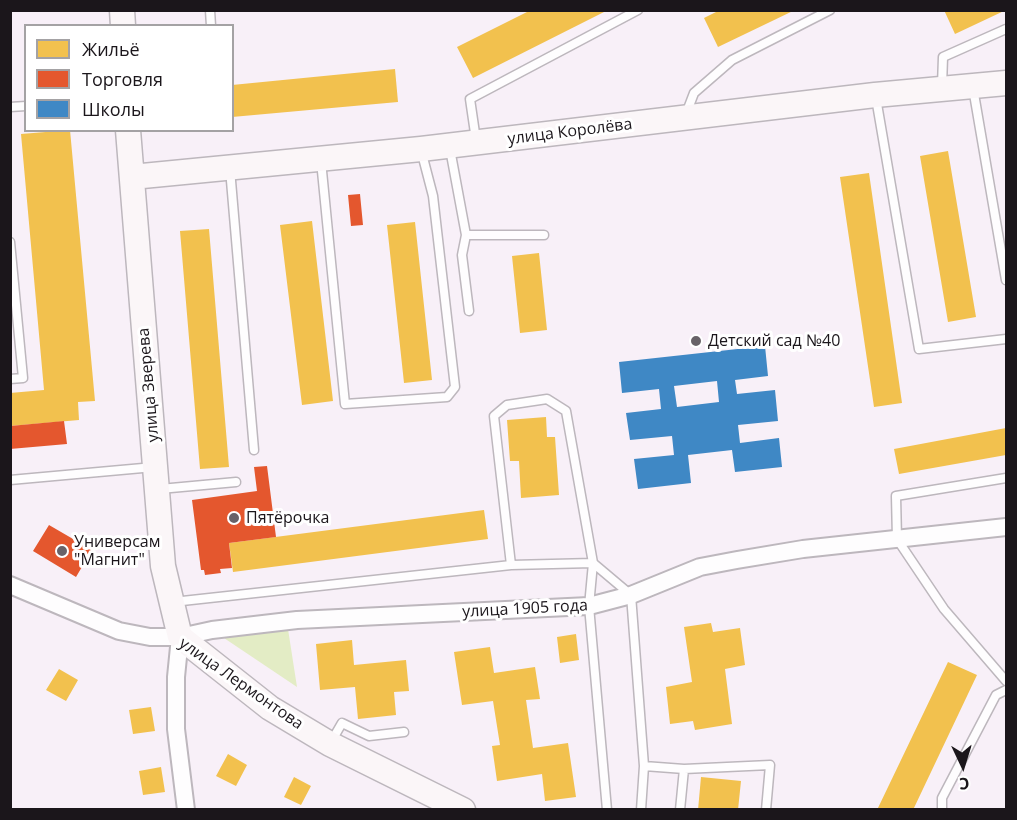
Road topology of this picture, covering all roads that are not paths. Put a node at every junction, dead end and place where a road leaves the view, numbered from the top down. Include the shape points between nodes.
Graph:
1 (638, 10) edge
2 (830, 10) edge
3 (1006, 29) edge
4 (1006, 83) edge
5 (973, 87) junction
6 (942, 90) junction
7 (875, 95) junction
8 (684, 118) junction
9 (128, 132) edge
10 (477, 143) junction
11 (449, 146) junction
12 (420, 149) junction
13 (321, 159) junction
14 (230, 168) junction
15 (132, 177) junction
16 (466, 235) junction
17 (544, 235) dead end
18 (10, 242) edge
19 (1006, 280) edge
20 (469, 311) dead end
21 (1006, 339) edge
22 (10, 379) edge
23 (254, 450) dead end
24 (156, 478) junction
25 (1006, 478) edge
26 (10, 480) edge
27 (236, 482) dead end
28 (1006, 527) edge
29 (897, 539) junction
30 (593, 563) junction
31 (511, 565) junction
32 (10, 585) edge
33 (631, 595) junction
34 (170, 603) junction
35 (589, 606) junction
36 (180, 637) junction
37 (1006, 681) edge
38 (1006, 690) edge
39 (404, 732) dead end
40 (330, 744) junction
41 (644, 766) junction
42 (684, 769) junction
43 (186, 810) edge
44 (463, 810) edge
45 (607, 810) edge
46 (641, 810) edge
47 (680, 810) edge
48 (765, 810) edge
49 (942, 810) edge

1 - 10 lane via 470,99
2 - 8 lane via 732,60 694,93
3 - 6 lane via 943,57
4 - 5 main road, улица Королёва
5 - 6 main road, улица Королёва
5 - 19 lane
6 - 7 main road, улица Королёва
7 - 8 main road, улица Королёва
7 - 21 lane via 919,349
8 - 10 main road, улица Королёва
9 - 15 main road, улица Зверева
10 - 11 main road, улица Королёва
11 - 12 main road, улица Королёва
11 - 16 lane
12 - 13 main road, улица Королёва
12 - 13 lane via 433,196 455,387 447,397 345,404
13 - 14 main road, улица Королёва
14 - 15 main road, улица Королёва
14 - 23 lane
15 - 24 main road, улица Зверева
16 - 17 lane
16 - 20 lane via 462,255
18 - 22 lane via 23,378
24 - 26 lane
24 - 27 lane
24 - 34 main road, улица Зверева
25 - 29 lane via 896,496
28 - 29 street, улица 1905 года
29 - 33 street, улица 1905 года via 803,549 700,567
29 - 37 lane via 944,609
30 - 31 lane
30 - 31 lane via 566,411 547,399 507,405 494,416
30 - 33 lane
30 - 35 lane
31 - 34 lane
32 - 36 street, улица Лермонтова via 119,631
33 - 35 street, улица 1905 года
33 - 41 lane
34 - 36 main road, улица Зверева
35 - 36 street, улица 1905 года via 297,620
35 - 45 lane
36 - 40 main road, улица Лермонтова via 270,708
36 - 43 street via 176,729
38 - 49 lane via 996,694 942,798
39 - 40 lane via 369,736 342,723
40 - 44 main road, улица Лермонтова
41 - 42 lane
41 - 46 lane
42 - 47 lane
42 - 48 lane via 770,765

